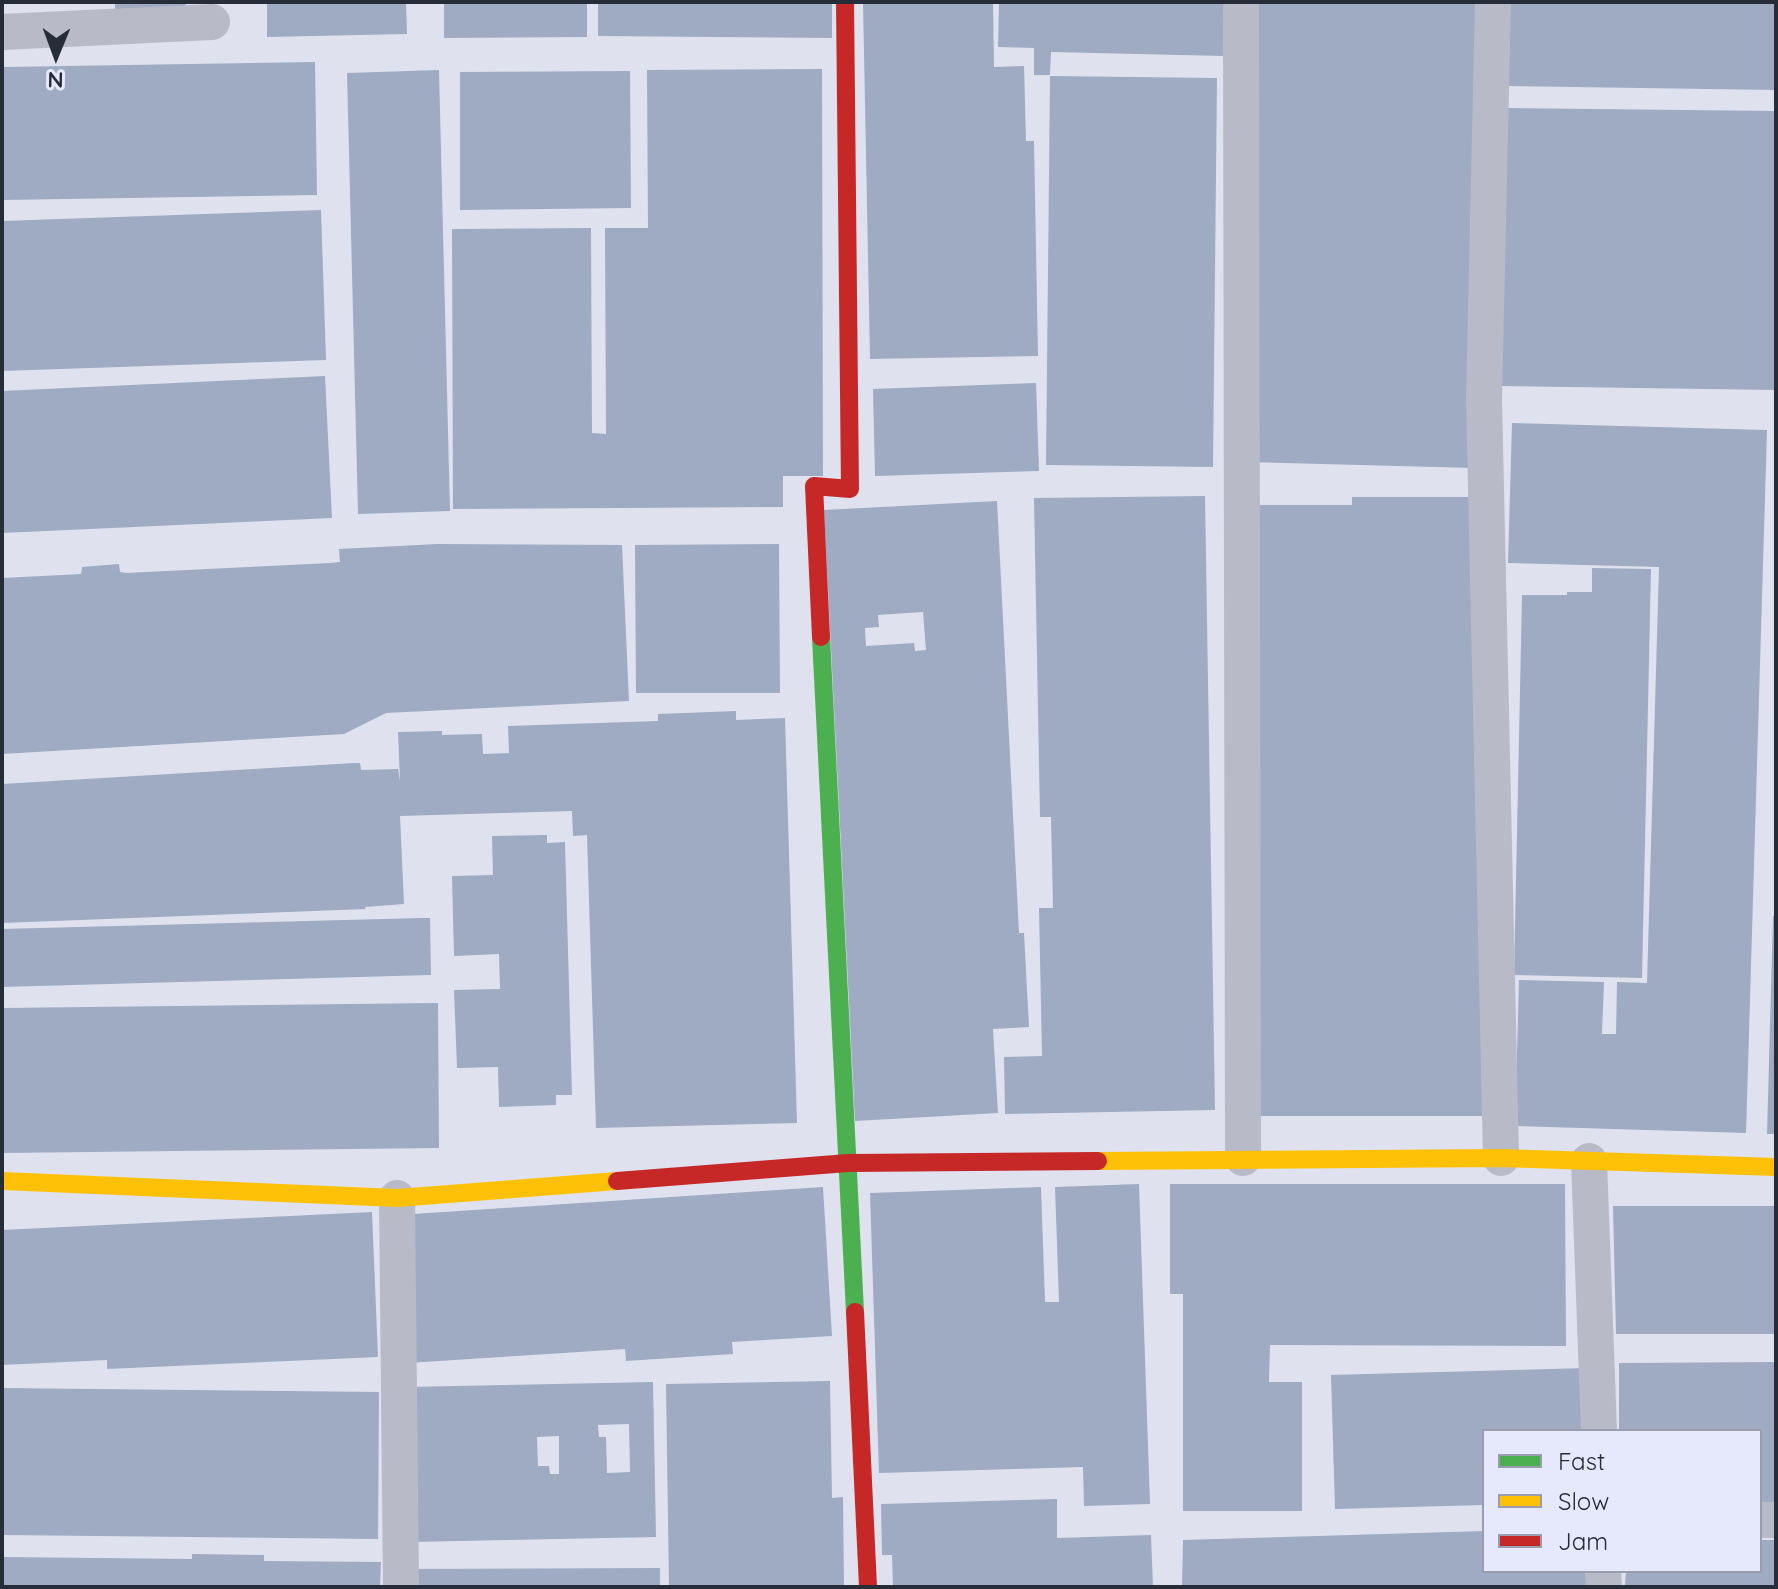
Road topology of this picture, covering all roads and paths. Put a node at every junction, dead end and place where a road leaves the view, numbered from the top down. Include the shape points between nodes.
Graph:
1 (845, 2) edge
2 (1241, 2) edge
3 (1493, 2) edge
4 (212, 22) dead end
5 (2, 32) edge
6 (1243, 1158) junction
7 (1501, 1158) junction
8 (1589, 1161) junction
9 (848, 1163) junction
10 (1776, 1167) edge
11 (2, 1181) edge
12 (397, 1198) junction
13 (1599, 1429) edge
14 (401, 1587) edge
15 (868, 1587) edge

1 - 9 street via 850,489 814,486
2 - 6 street
3 - 7 street via 1484,399
4 - 5 street
6 - 7 street
6 - 9 street
7 - 8 street
8 - 10 street
8 - 13 street
9 - 12 street
9 - 15 street
11 - 12 street
12 - 14 street

